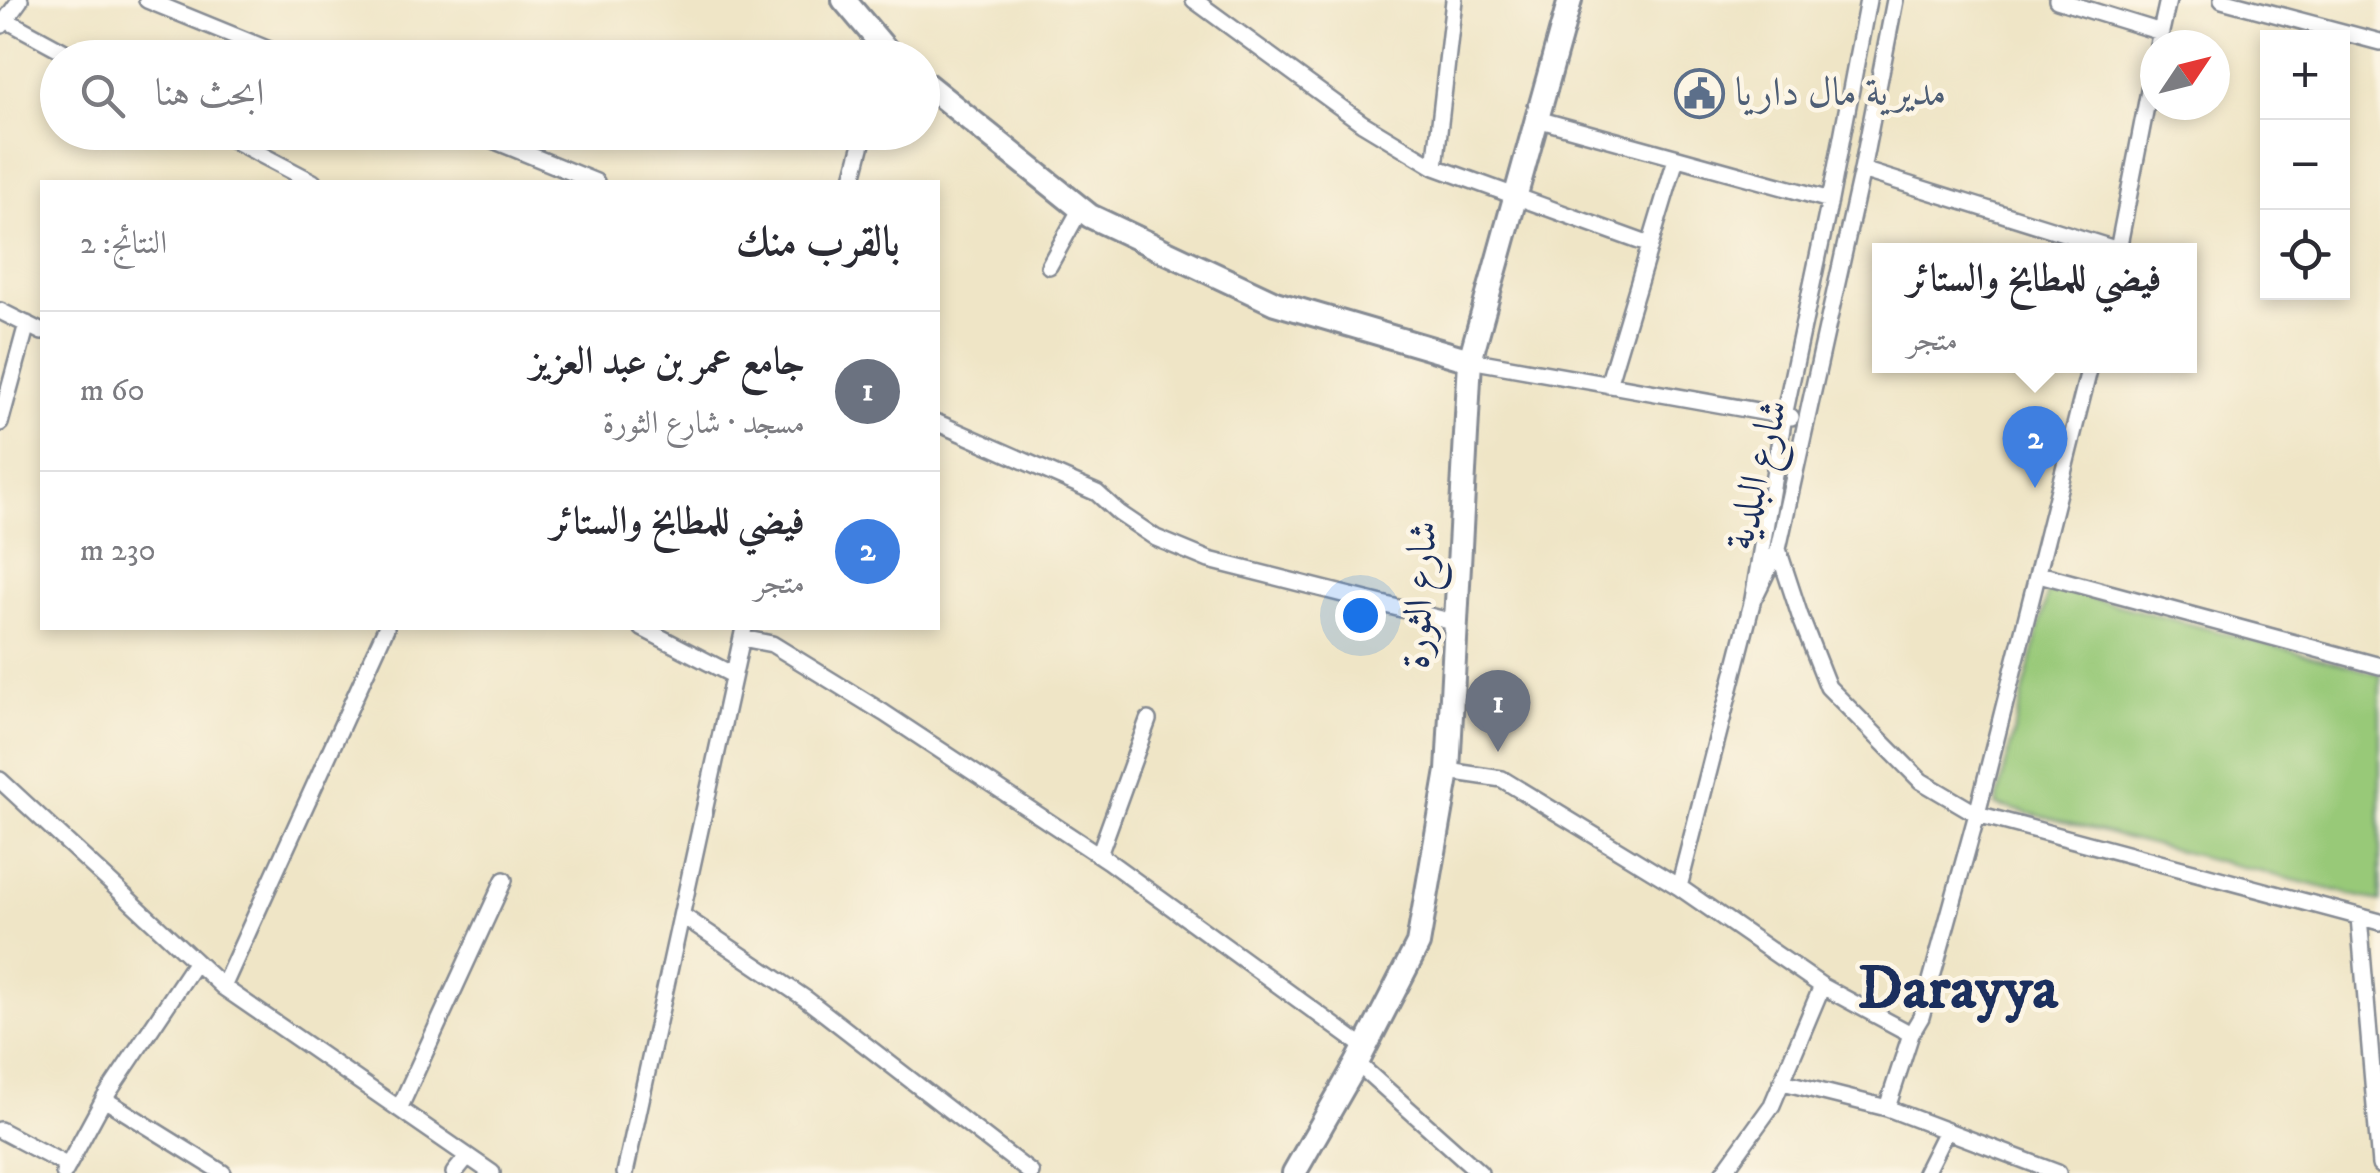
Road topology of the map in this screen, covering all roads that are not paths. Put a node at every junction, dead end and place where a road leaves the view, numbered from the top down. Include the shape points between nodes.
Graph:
1 (20, 0) edge
2 (147, 0) edge
3 (844, 0) edge
4 (1454, 0) edge
5 (1570, 0) edge
6 (1868, 0) edge
7 (1895, 0) edge
8 (2057, 0) edge
9 (2168, 0) edge
10 (2222, 0) edge
11 (1202, 2) edge
12 (2255, 4) edge
13 (3, 23) edge
14 (2161, 30) edge
15 (2140, 32) edge
16 (244, 40) edge
17 (878, 40) edge
18 (40, 41) edge
19 (2380, 42) edge
20 (940, 95) edge
21 (1536, 119) junction
22 (2143, 120) edge
23 (252, 150) edge
24 (517, 150) edge
25 (860, 150) edge
26 (1676, 159) junction
27 (1435, 167) junction
28 (1862, 170) junction
29 (308, 180) edge
30 (591, 180) edge
31 (853, 180) edge
32 (1516, 198) junction
33 (1830, 200) junction
34 (1080, 208) junction
35 (2096, 243) edge
36 (2119, 243) edge
37 (1650, 245) junction
38 (1050, 266) dead end
39 (0, 310) edge
40 (27, 324) junction
41 (40, 331) edge
42 (1470, 360) junction
43 (2088, 373) edge
44 (1608, 385) junction
45 (1784, 416) junction
46 (1805, 419) junction
47 (0, 423) edge
48 (940, 425) edge
49 (1778, 548) junction
50 (2039, 574) junction
51 (1753, 599) junction
52 (1457, 622) junction
53 (385, 630) edge
54 (646, 630) edge
55 (743, 633) edge
56 (2380, 666) edge
57 (734, 674) junction
58 (1148, 720) dead end
59 (1448, 771) junction
60 (0, 780) edge
61 (1978, 814) junction
62 (1099, 855) junction
63 (504, 880) dead end
64 (1679, 886) junction
65 (683, 916) junction
66 (2359, 918) junction
67 (2380, 922) edge
68 (195, 963) junction
69 (1822, 986) junction
70 (223, 987) junction
71 (1911, 1034) junction
72 (1361, 1055) junction
73 (1783, 1082) junction
74 (104, 1098) junction
75 (399, 1108) junction
76 (1887, 1108) junction
77 (0, 1130) edge
78 (1946, 1132) junction
79 (467, 1157) junction
80 (2380, 1165) edge
81 (66, 1170) edge
82 (223, 1173) edge
83 (454, 1173) edge
84 (492, 1173) edge
85 (625, 1173) edge
86 (1032, 1173) edge
87 (1294, 1173) edge
88 (1480, 1173) edge
89 (1724, 1173) edge
90 (1924, 1173) edge
91 (2058, 1173) edge

1 - 13 street
2 - 16 street
3 - 17 main road
4 - 27 street
5 - 21 main road, شارع الثورة
6 - 33 street, شارع البلدية
7 - 28 street, شارع البلدية
8 - 15 street
9 - 14 street
10 - 12 street
11 - 27 street via 1362,123
12 - 19 street
13 - 18 street
20 - 34 main road
21 - 26 street
21 - 32 main road, شارع الثورة
22 - 36 street
23 - 29 street
24 - 30 street
25 - 31 street
26 - 33 street
26 - 37 street
27 - 32 street
28 - 35 street
28 - 46 street, شارع البلدية
32 - 37 street
32 - 42 main road, شارع الثورة
33 - 45 street, شارع البلدية
34 - 38 street
34 - 42 main road via 1274,303
37 - 44 street
39 - 40 street
40 - 41 street
40 - 47 street
42 - 44 street
42 - 52 main road, شارع الثورة
43 - 50 street
44 - 45 street
45 - 46 street
45 - 51 street, شارع البلدية
46 - 49 street, شارع البلدية
48 - 52 street via 1097,493 1156,538 1209,560
49 - 51 street, شارع البلدية
49 - 61 street via 1828,687 1920,781
50 - 56 street
50 - 61 street
51 - 64 street
52 - 59 main road, شارع الثورة
53 - 70 street
54 - 57 street
55 - 57 street
55 - 62 street via 772,644
57 - 65 street
58 - 62 street
59 - 64 street via 1502,779
59 - 72 main road, شارع الثورة via 1418,944
60 - 68 street
61 - 66 street
61 - 71 street
62 - 72 street
63 - 75 street
64 - 69 street
65 - 85 street
65 - 86 street via 806,999
66 - 67 street
66 - 80 street
68 - 70 street
68 - 74 street
69 - 71 street
69 - 73 street
70 - 75 street
71 - 76 street
72 - 87 main road, شارع الثورة
72 - 88 street
73 - 76 street
73 - 89 street
74 - 81 street
74 - 82 street
75 - 79 street
76 - 78 street
77 - 81 street
78 - 90 street
78 - 91 street
79 - 83 street
79 - 84 street

